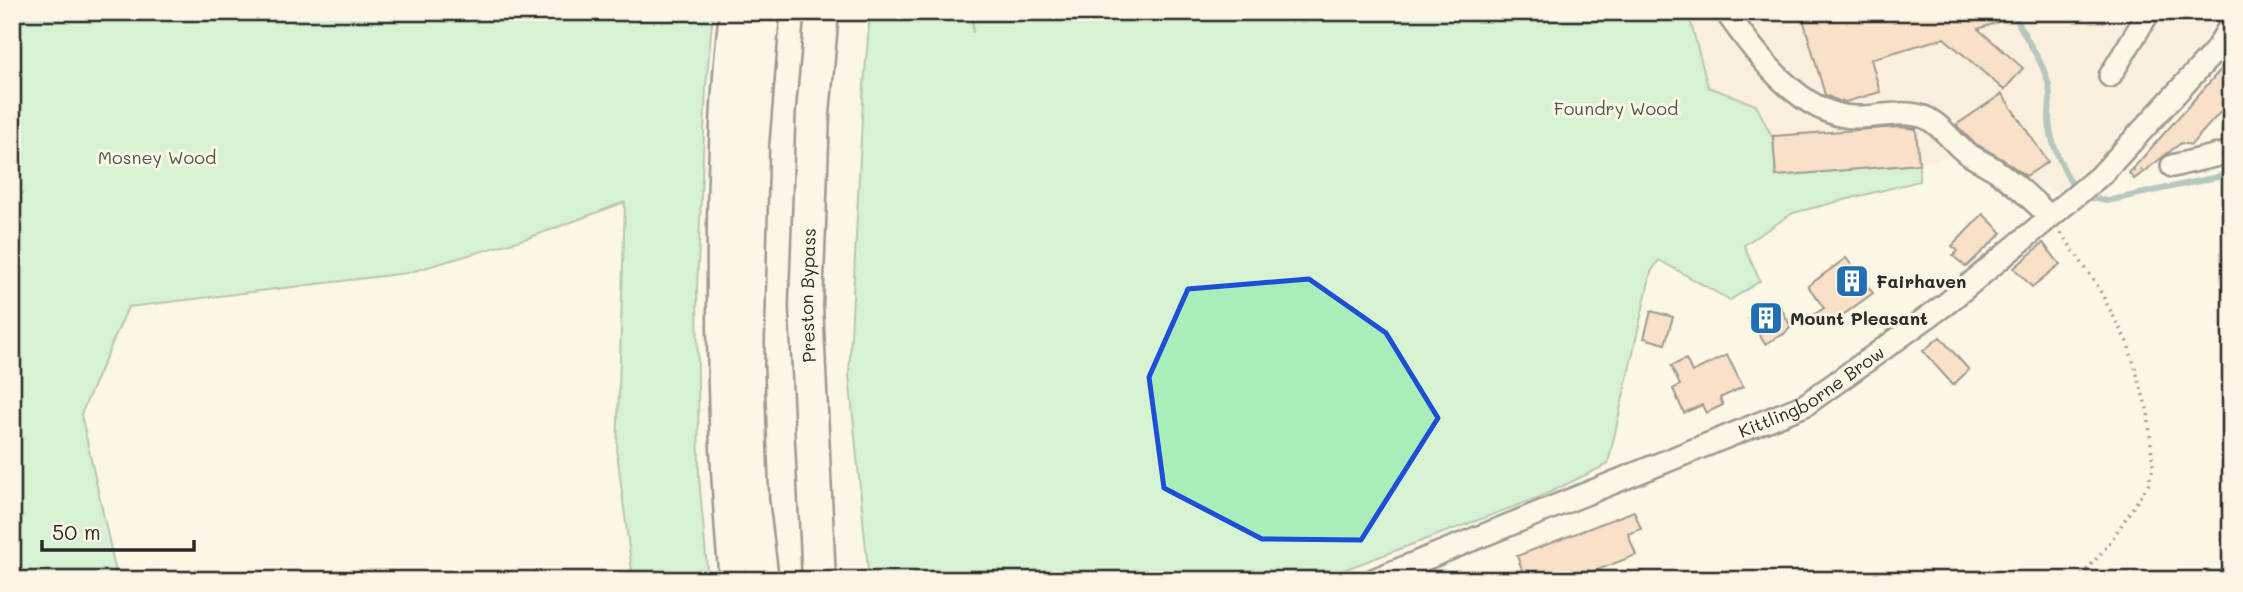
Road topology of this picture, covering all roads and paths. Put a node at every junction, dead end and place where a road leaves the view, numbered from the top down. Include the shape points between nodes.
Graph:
1 (736, 12) edge
2 (763, 12) edge
3 (822, 12) edge
4 (1726, 12) edge
5 (2149, 12) edge
6 (2231, 24) edge
7 (2110, 76) dead end
8 (2231, 136) edge
9 (2224, 153) edge
10 (2172, 166) joint
11 (2103, 173) junction
12 (2050, 217) junction
13 (736, 580) edge
14 (762, 580) edge
15 (819, 580) edge
16 (1373, 580) edge
17 (2078, 580) edge

1 - 13 highway via 723,215 724,361
2 - 14 highway via 752,144 747,366 752,501
3 - 15 highway, Preston Bypass via 806,306
4 - 12 street via 1768,65 1813,104 1836,116 1904,114 1926,118 1965,152 2027,194
5 - 7 street
6 - 11 street, Kittlingborne Brow via 2215,51
8 - 9 street
9 - 10 street
10 - 11 path
11 - 12 street, Kittlingborne Brow
12 - 16 street, Kittlingborne Brow via 1946,304 1805,405
12 - 17 path via 2096,283 2128,344 2148,412 2153,467 2142,495

